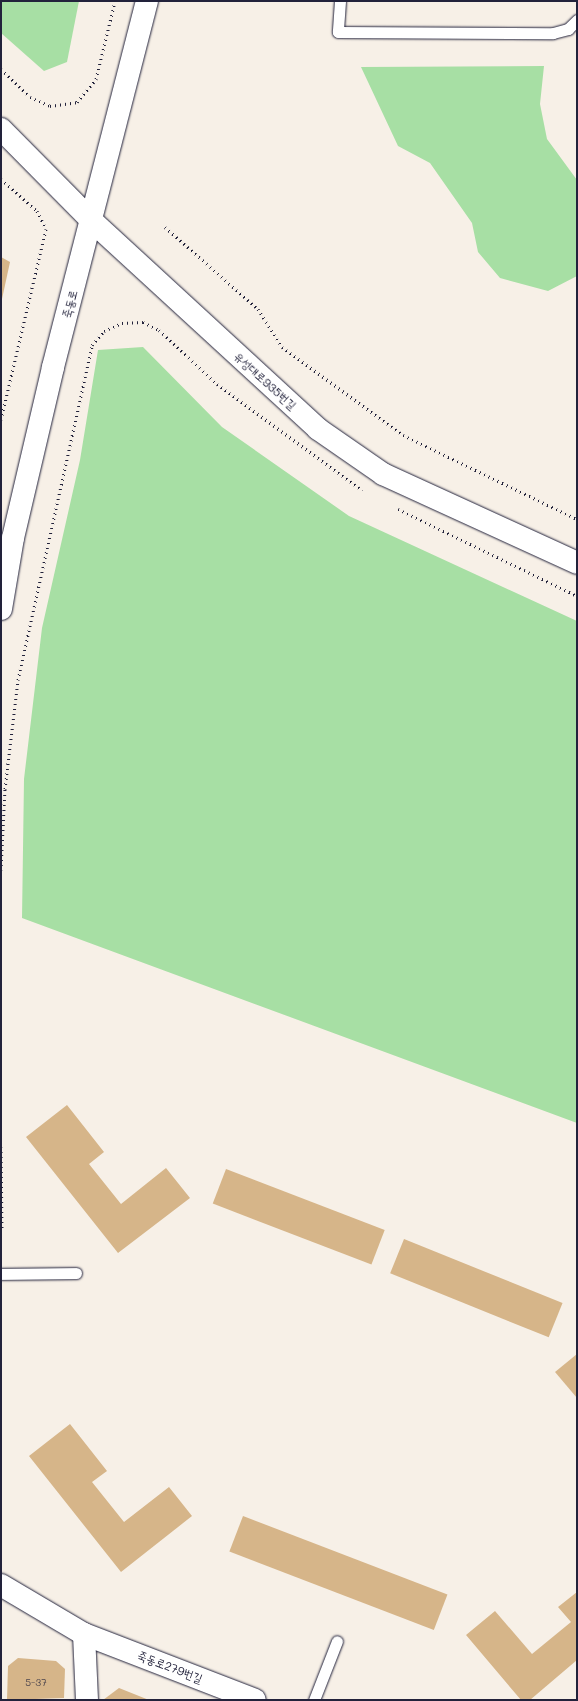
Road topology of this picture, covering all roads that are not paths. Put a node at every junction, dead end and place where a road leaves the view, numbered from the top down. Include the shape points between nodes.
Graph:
1 (147, 1) edge
2 (340, 1) edge
3 (577, 20) edge
4 (1, 129) edge
5 (92, 221) junction
6 (577, 563) edge
7 (1, 609) edge
8 (1, 1274) edge
9 (76, 1274) dead end
10 (1, 1586) edge
11 (84, 1634) junction
12 (337, 1641) dead end
13 (87, 1700) edge
14 (255, 1700) edge
15 (314, 1700) edge

1 - 5 street, 죽동로
2 - 3 lane via 338,32 553,33 568,29
4 - 5 street, 유성대로935번길
5 - 6 street, 유성대로935번길 via 326,434 383,474
5 - 7 street, 죽동로 via 13,538
8 - 9 lane
10 - 11 street, 죽동로279번길
11 - 13 street
11 - 14 street, 죽동로279번길
12 - 15 lane

